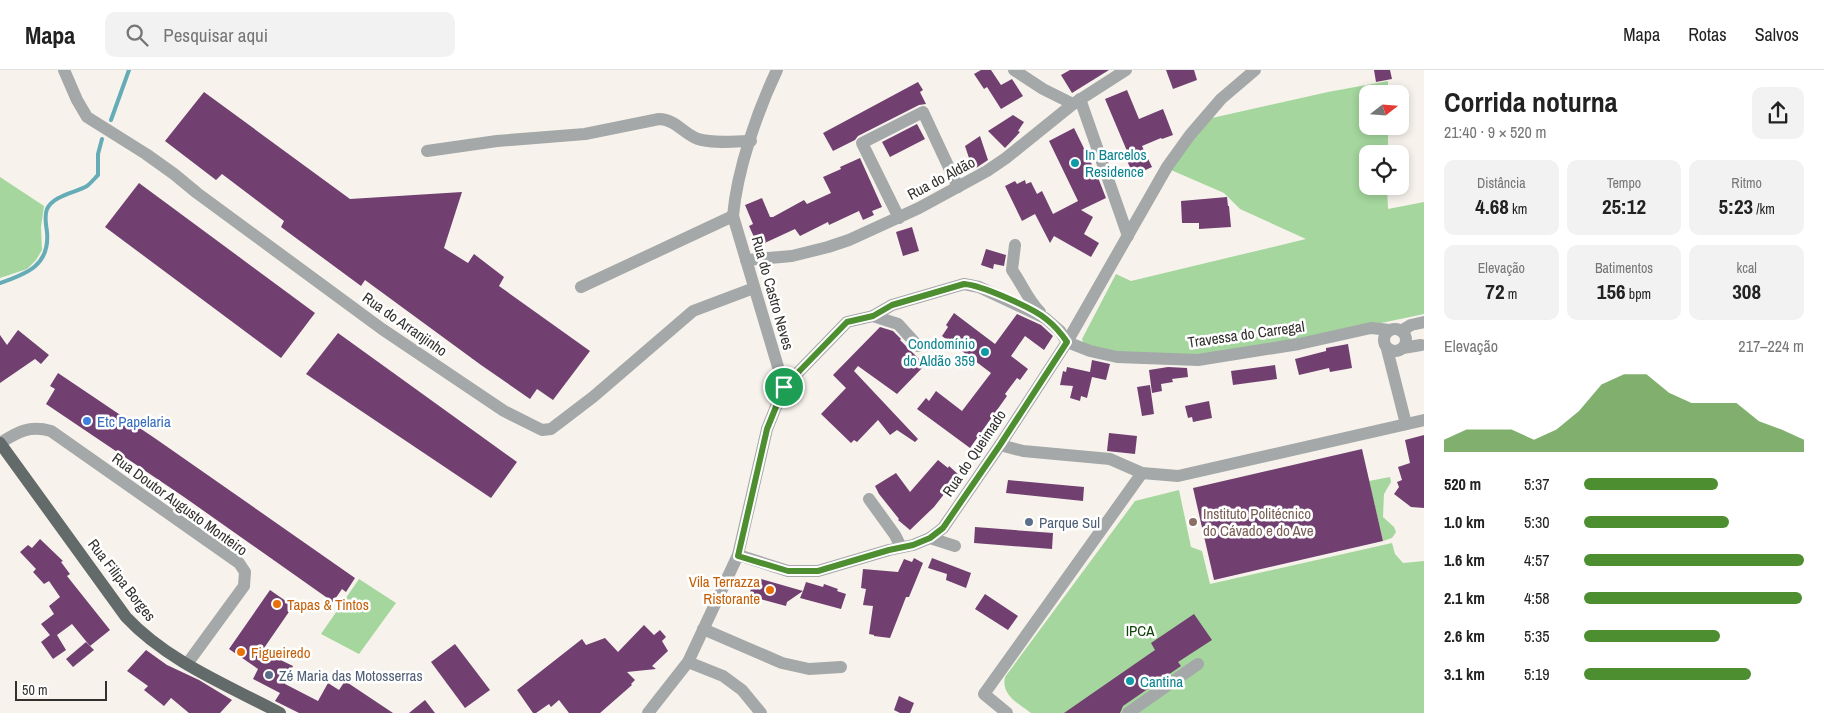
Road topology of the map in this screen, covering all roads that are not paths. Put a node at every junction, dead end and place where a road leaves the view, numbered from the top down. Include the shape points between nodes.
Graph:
1 (64, 70) edge
2 (777, 70) edge
3 (1014, 70) edge
4 (1126, 70) edge
5 (1255, 70) edge
6 (1076, 101) junction
7 (750, 141) junction
8 (427, 151) dead end
9 (958, 187) junction
10 (733, 216) junction
11 (899, 218) junction
12 (1128, 236) junction
13 (1015, 245) dead end
14 (746, 260) junction
15 (581, 287) dead end
16 (754, 288) junction
17 (873, 316) junction
18 (1045, 318) junction
19 (1424, 322) edge
20 (1397, 339) junction
21 (1067, 342) junction
22 (1421, 345) dead end
23 (918, 346) dead end
24 (784, 387) junction
25 (1424, 420) edge
26 (1406, 424) junction
27 (0, 443) edge
28 (1000, 445) junction
29 (1142, 473) junction
30 (869, 499) dead end
31 (930, 538) junction
32 (955, 546) dead end
33 (895, 548) junction
34 (738, 556) junction
35 (703, 628) junction
36 (688, 662) junction
37 (188, 664) junction
38 (1198, 664) dead end
39 (841, 668) dead end
40 (280, 713) edge
41 (648, 713) edge
42 (761, 713) edge
43 (1007, 713) edge
44 (1128, 713) edge

1 - 16 street, Rua do Arranjinho via 87,117 174,174 382,329 504,411 542,430 551,429 593,398 693,311
2 - 7 street, Rua do Castro Neves
3 - 6 street via 1043,89
4 - 6 street, Rua do Aldão
5 - 12 street, Rua do Queimado via 1221,99 1190,135 1167,167
6 - 9 street, Rua do Aldão via 1006,158
6 - 12 street
7 - 8 street via 708,141 696,138 668,119 659,119 585,134 496,141
7 - 10 street, Rua do Castro Neves via 735,195
9 - 11 street, Rua do Aldão
9 - 11 street via 923,112 862,143
10 - 14 street, Rua do Castro Neves
10 - 15 street
11 - 14 street, Rua do Aldão via 828,247 792,256
12 - 21 street, Rua do Queimado
13 - 18 street via 1012,270 1030,302
14 - 16 street, Rua do Castro Neves
16 - 24 street, Rua do Castro Neves
17 - 18 street via 892,305 964,284 979,287
17 - 23 street via 898,324
17 - 24 street via 847,322
18 - 21 street
19 - 20 street
20 - 21 street, Travessa do Carregal via 1371,328 1299,344 1198,360 1117,357
20 - 22 street
20 - 26 street via 1395,379
21 - 28 street, Rua do Queimado
24 - 34 street via 767,429
25 - 26 street
26 - 29 street via 1178,476
27 - 37 main road, Rua Filipa Borges via 126,617 162,648
27 - 37 street, Rua Doutor Augusto Monteiro via 30,428 51,432 240,563 245,572 244,586
28 - 29 street via 1110,462
28 - 31 street, Rua do Queimado via 943,528
29 - 43 street via 984,694
30 - 33 street via 895,535
31 - 32 street
31 - 33 street, Rua do Queimado
33 - 34 street, Rua do Queimado via 818,571 788,571
34 - 35 street
35 - 36 street
35 - 39 street via 782,663 809,669
36 - 41 street
36 - 42 street via 723,676 742,690
37 - 40 main road, Rua Filipa Borges
38 - 44 street

